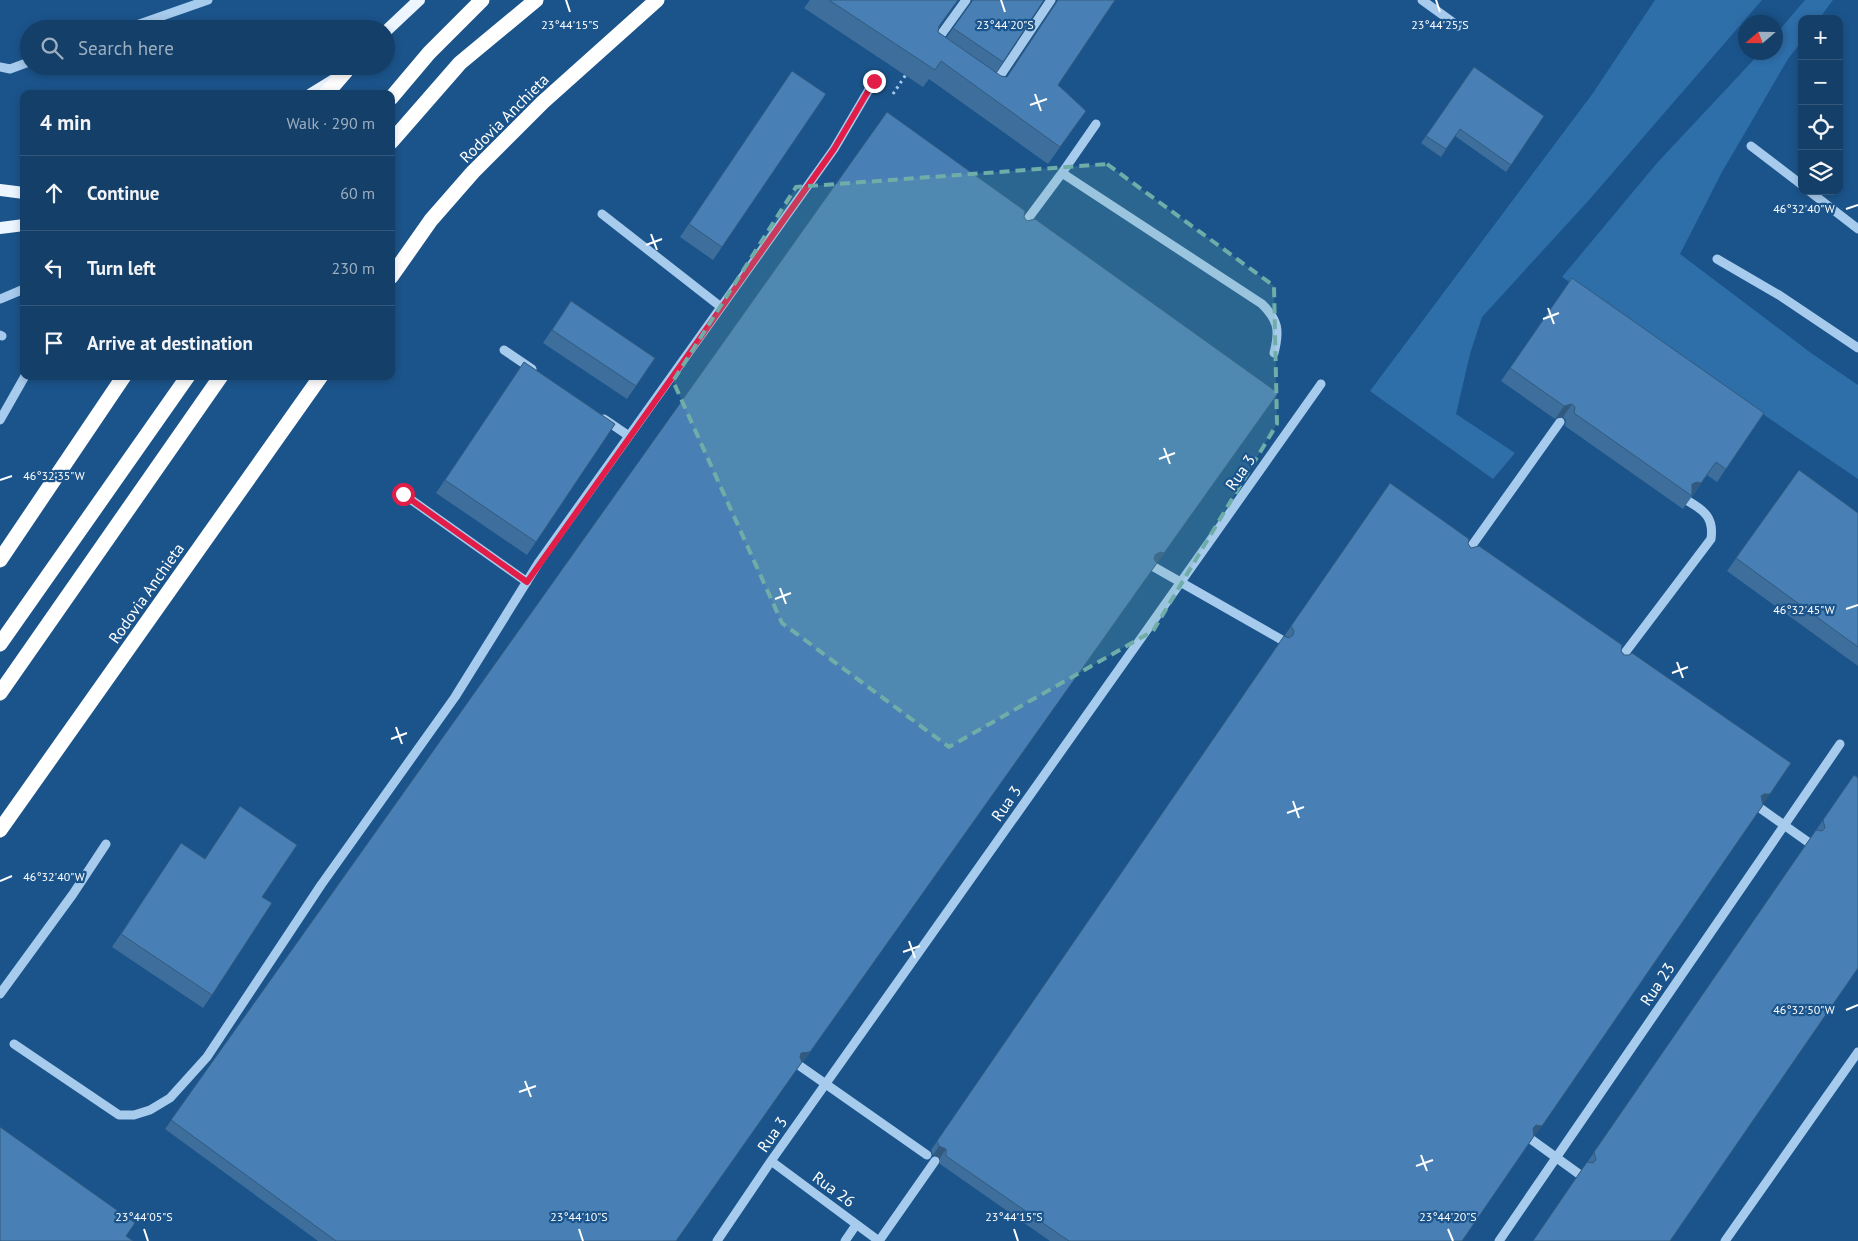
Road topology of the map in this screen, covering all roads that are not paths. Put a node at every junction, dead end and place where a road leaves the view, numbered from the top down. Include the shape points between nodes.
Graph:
1 (208, 0) edge
2 (419, 0) edge
3 (482, 0) edge
4 (536, 0) edge
5 (658, 0) edge
6 (966, 0) edge
7 (1051, 0) edge
8 (1422, 0) edge
9 (151, 20) edge
10 (395, 23) edge
11 (1458, 26) dead end
12 (940, 52) edge
13 (20, 65) edge
14 (0, 67) edge
15 (340, 75) edge
16 (343, 75) edge
17 (874, 81) dead end
18 (985, 83) edge
19 (317, 90) edge
20 (330, 90) edge
21 (395, 93) edge
22 (1096, 124) dead end
23 (395, 137) edge
24 (1751, 146) dead end
25 (1062, 173) junction
26 (1798, 182) edge
27 (0, 190) edge
28 (20, 192) edge
29 (1814, 195) edge
30 (602, 214) dead end
31 (1024, 224) edge
32 (20, 226) edge
33 (0, 228) edge
34 (1858, 229) edge
35 (1717, 258) dead end
36 (395, 271) edge
37 (20, 291) edge
38 (0, 299) edge
39 (721, 306) junction
40 (1858, 348) edge
41 (504, 350) dead end
42 (1274, 353) dead end
43 (543, 377) edge
44 (23, 380) edge
45 (121, 380) edge
46 (185, 380) edge
47 (218, 380) edge
48 (318, 380) edge
49 (1321, 384) dead end
50 (598, 414) edge
51 (0, 420) edge
52 (1560, 422) dead end
53 (629, 436) junction
54 (403, 494) dead end
55 (1688, 502) edge
56 (1468, 551) edge
57 (0, 560) edge
58 (1154, 567) edge
59 (527, 582) junction
60 (1282, 640) edge
61 (0, 644) edge
62 (1621, 658) edge
63 (0, 693) edge
64 (1840, 744) dead end
65 (1760, 808) edge
66 (0, 830) edge
67 (1808, 842) edge
68 (106, 844) dead end
69 (0, 994) edge
70 (14, 1044) dead end
71 (1858, 1052) edge
72 (800, 1066) edge
73 (1532, 1140) edge
74 (771, 1162) junction
75 (1579, 1174) edge
76 (856, 1225) junction
77 (717, 1241) edge
78 (845, 1241) edge
79 (879, 1241) edge
80 (1499, 1241) edge
81 (1725, 1241) edge

1 - 9 street
2 - 10 main road
3 - 21 highway via 429,53
4 - 23 highway via 460,63
5 - 36 highway, Rodovia Anchieta via 543,102 473,172 431,220
6 - 12 street via 932,47
7 - 18 street via 993,88
8 - 11 street
13 - 14 street via 10,69
15 - 19 main road
16 - 20 highway
17 - 39 street via 834,149
22 - 25 street
24 - 26 street
25 - 31 street
25 - 42 street via 1269,311 1276,322 1278,337
27 - 28 main road
29 - 34 street
30 - 39 street
32 - 33 main road
35 - 40 street via 1779,294
37 - 38 street
39 - 53 street
41 - 43 street
44 - 51 street
45 - 57 highway
46 - 61 highway
47 - 63 highway
48 - 66 highway, Rodovia Anchieta
49 - 74 street, Rua 3
50 - 53 street
52 - 56 street
53 - 59 street
54 - 59 street
55 - 62 street via 1708,516 1711,539
58 - 60 street, bridge
59 - 70 street via 455,697 321,885 207,1057 170,1098 150,1110 119,1115
64 - 80 street, Rua 23
65 - 67 street, bridge
68 - 69 street via 74,894
71 - 81 street
72 - 79 street, bridge via 931,1158
73 - 75 street, bridge
74 - 76 street, Rua 26
74 - 77 street, Rua 3
76 - 78 street
76 - 79 street, Rua 26

